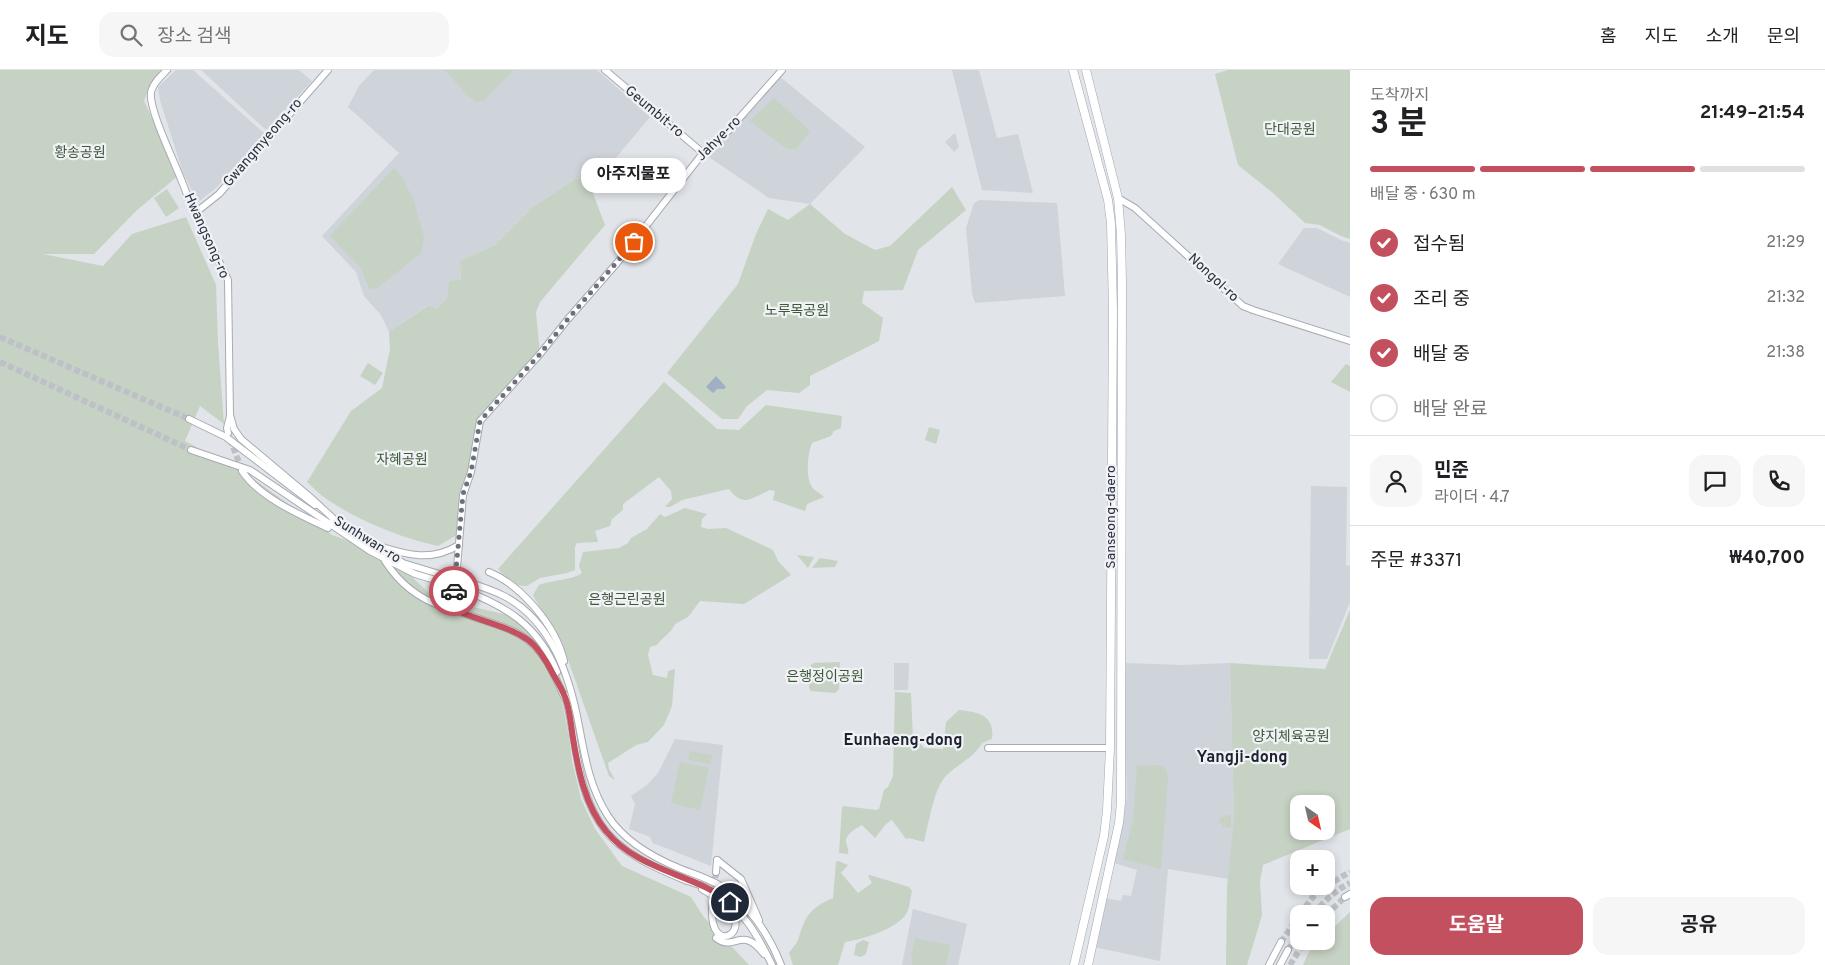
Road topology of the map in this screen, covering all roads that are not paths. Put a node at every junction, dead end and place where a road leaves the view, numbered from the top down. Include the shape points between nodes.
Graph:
1 (167, 70) edge
2 (328, 70) edge
3 (605, 70) edge
4 (782, 70) edge
5 (1073, 70) edge
6 (1086, 70) edge
7 (703, 153) junction
8 (1118, 198) junction
9 (195, 213) junction
10 (1350, 341) edge
11 (230, 415) junction
12 (189, 419) tunnel mouth
13 (228, 433) tunnel mouth
14 (191, 450) tunnel mouth
15 (242, 471) tunnel mouth
16 (336, 522) junction
17 (343, 535) junction
18 (373, 544) junction
19 (459, 545) junction
20 (383, 559) junction
21 (489, 572) dead end
22 (452, 602) junction
23 (568, 677) junction
24 (565, 698) junction
25 (988, 748) dead end
26 (1110, 748) junction
27 (715, 871) dead end
28 (693, 883) junction
29 (764, 930) junction
30 (1280, 942) tunnel mouth
31 (1288, 950) tunnel mouth
32 (772, 965) edge
33 (781, 965) edge
34 (1074, 965) edge
35 (1088, 965) edge
36 (1269, 965) edge
37 (1280, 965) edge

1 - 9 main road, Hwangsong-ro via 151,91 151,99
2 - 9 main road, Gwangmyeong-ro via 219,194
3 - 7 main road, Geumbit-ro
4 - 7 main road, Jahye-ro via 728,131
5 - 26 main road, Sanseong-daero via 1108,200 1110,223 1113,313
6 - 8 main road, Sanseong-daero
7 - 19 main road, Jahye-ro via 618,263 480,421 471,472 463,494
8 - 10 main road, Nongol-ro via 1136,208 1243,306
8 - 35 main road, Sanseong-daero via 1122,282 1121,802
9 - 11 main road, Hwangsong-ro via 228,280
11 - 13 main road, Hwangsong-ro
11 - 16 main road via 241,438
12 - 16 main road, Sunhwan-ro via 226,437
14 - 17 main road, Sunhwan-ro via 250,470
15 - 17 main road via 266,494
16 - 18 main road, Sunhwan-ro
17 - 20 main road, Sunhwan-ro
18 - 19 main road via 421,556 444,553
18 - 23 main road, Sunhwan-ro, bridge via 403,563 506,597 532,617 554,646
19 - 22 main road, Jahye-ro
20 - 22 main road via 392,573 422,597 444,607
20 - 24 main road, Sunhwan-ro, bridge via 508,610 540,640 554,664
21 - 23 main road via 525,597 541,616 562,653
22 - 24 main road via 458,611 530,641 550,668
23 - 29 main road, Sunhwan-ro via 591,782 609,818 632,842 645,850 718,884
24 - 28 main road, Sunhwan-ro via 578,764 590,804 600,824 622,847 654,867
25 - 26 main road
26 - 34 main road, Sanseong-daero via 1104,836
27 - 29 main road via 717,860 741,879
28 - 32 main road, Sunhwan-ro via 713,891 738,911 754,930
28 - 32 main road via 732,912 735,927 726,937 720,936 712,918 711,899 709,924 714,936 727,943 749,940
29 - 33 main road, Sunhwan-ro
30 - 36 main road
31 - 37 main road

